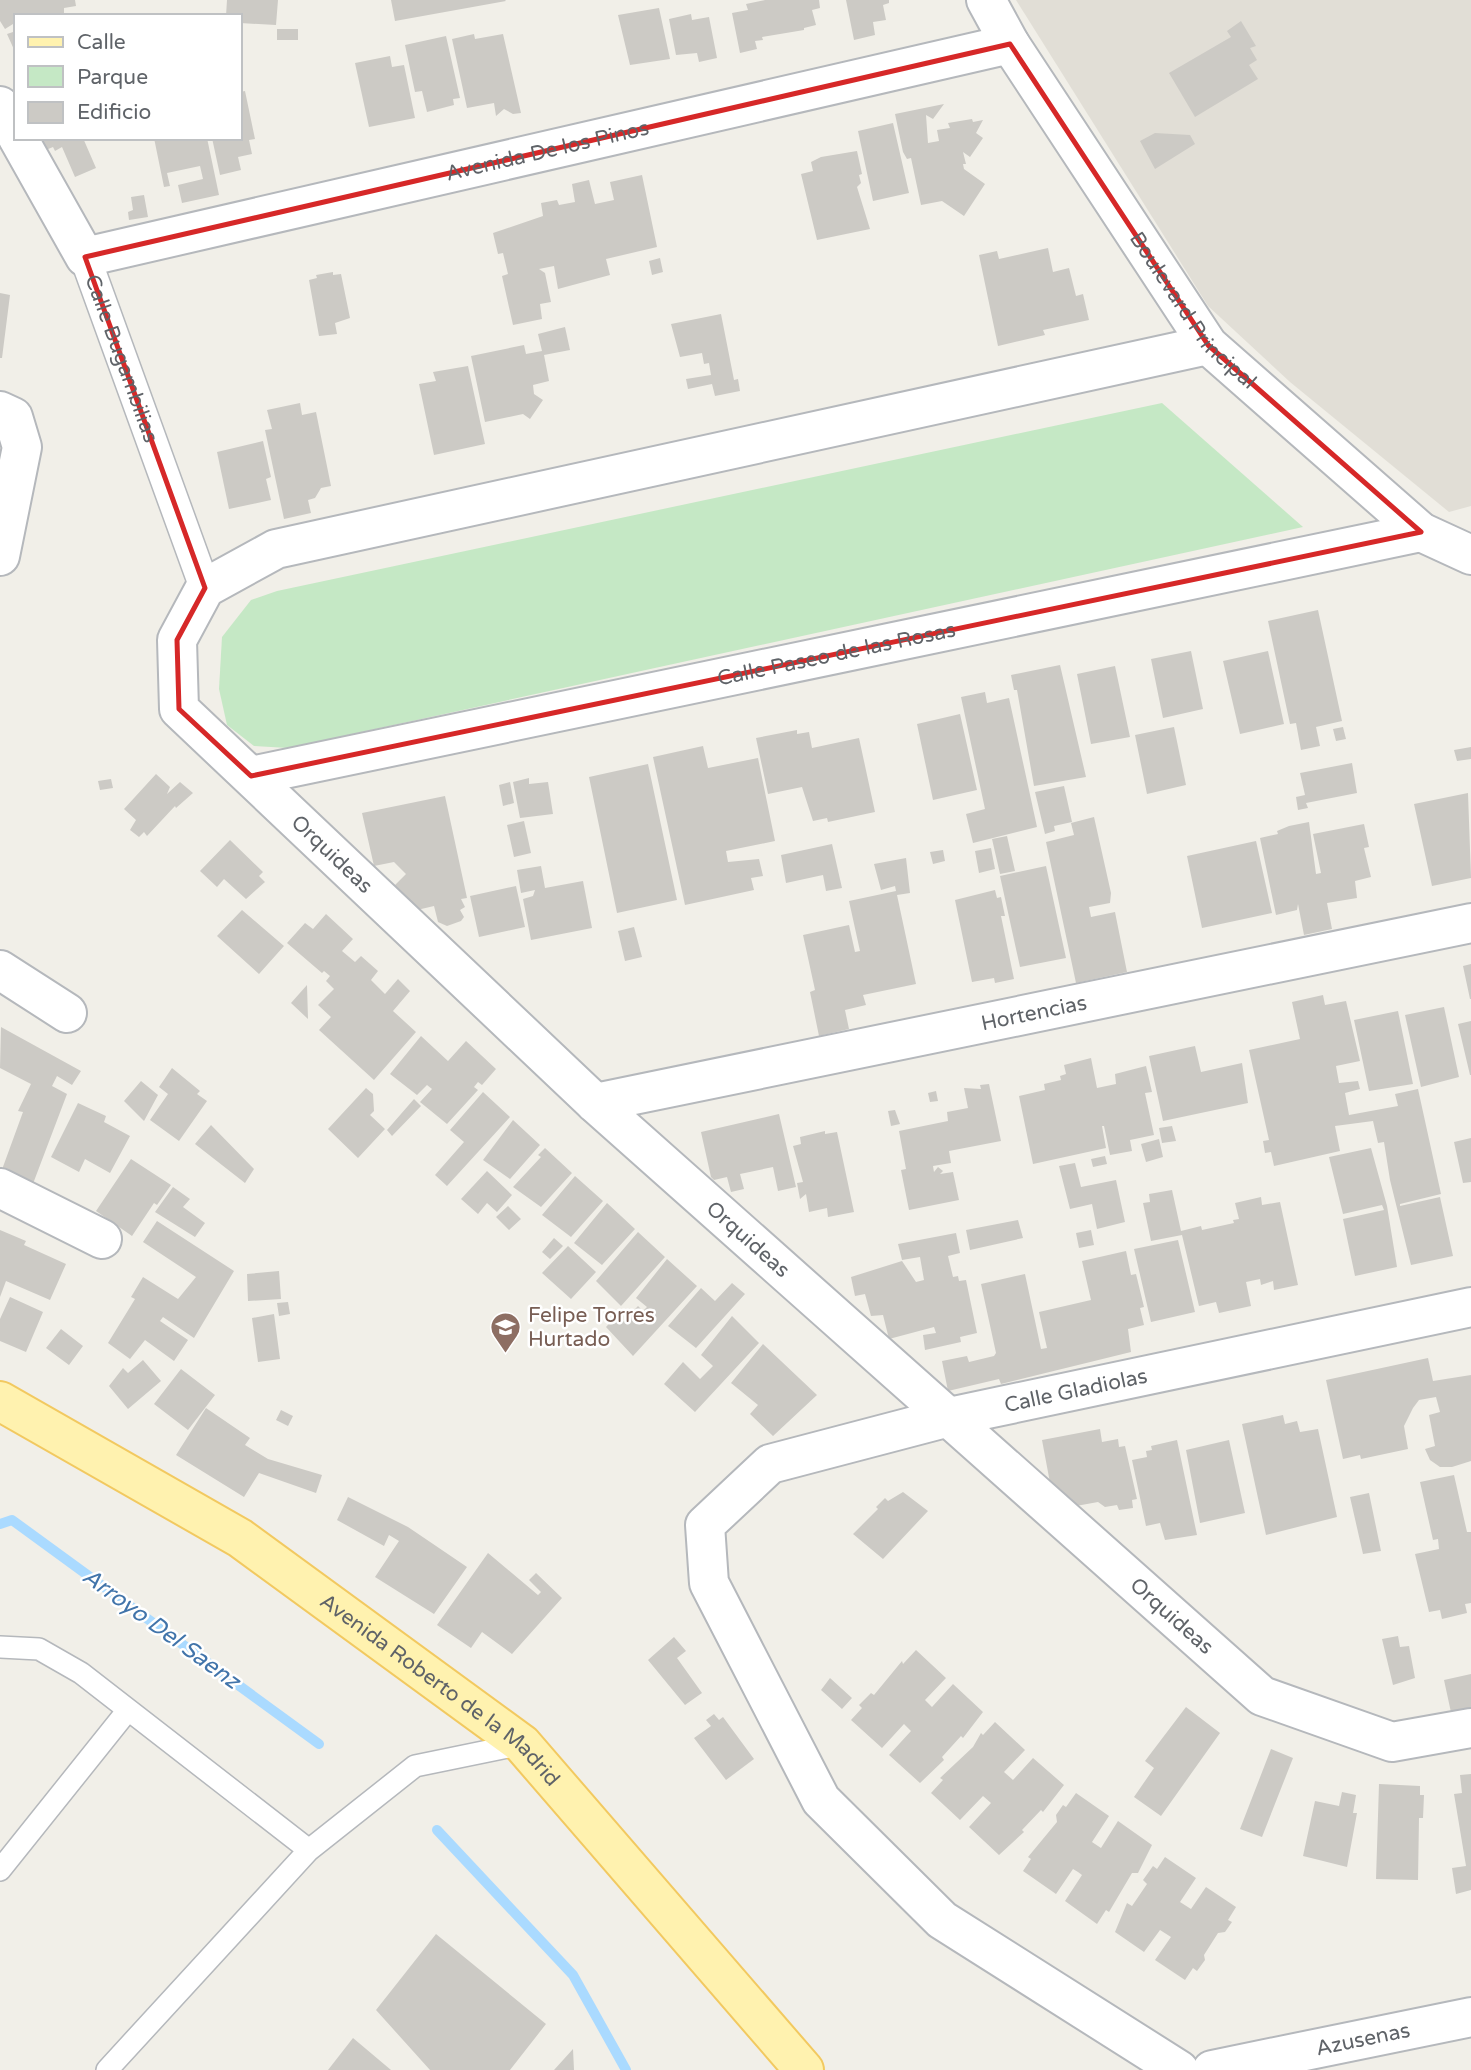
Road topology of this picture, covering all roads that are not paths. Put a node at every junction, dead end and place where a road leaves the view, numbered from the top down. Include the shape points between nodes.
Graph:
1 (986, 0) edge
2 (1010, 44) junction
3 (0, 106) edge
4 (14, 131) edge
5 (19, 140) edge
6 (85, 257) junction
7 (1208, 345) junction
8 (7, 414) edge
9 (1421, 532) junction
10 (1471, 555) edge
11 (0, 556) edge
12 (205, 588) junction
13 (251, 776) junction
14 (1471, 923) edge
15 (0, 970) edge
16 (67, 1013) dead end
17 (595, 1102) junction
18 (0, 1188) edge
19 (102, 1239) dead end
20 (1471, 1307) edge
21 (0, 1401) edge
22 (948, 1417) junction
23 (0, 1647) edge
24 (128, 1710) junction
25 (1471, 1728) edge
26 (523, 1744) junction
27 (309, 1850) junction
28 (0, 1870) edge
29 (1471, 2017) edge
30 (107, 2070) edge
31 (804, 2070) edge
32 (1179, 2070) edge
33 (1212, 2070) edge

1 - 2 street, Boulevard Principal
2 - 6 street, Avenida De los Pinos
2 - 7 street, Boulevard Principal
3 - 4 street, Calle Bugambilias
5 - 6 street, Calle Bugambilias
6 - 12 street, Calle Bugambilias
7 - 9 street, Boulevard Principal
7 - 12 street via 276,549
8 - 11 street via 22,447
9 - 10 street, Boulevard Principal
9 - 13 street, Calle Paseo de las Rosas
12 - 13 street, Orquideas via 177,640 180,709
13 - 17 street, Orquideas
14 - 17 street, Hortencias
15 - 16 street
17 - 22 street, Orquideas
18 - 19 street
20 - 22 street, Calle Gladiolas
21 - 26 main road, Avenida Roberto de la Madrid via 240,1538
22 - 25 street, Orquideas via 1262,1696 1392,1742
22 - 32 street, Calle Gladiolas via 770,1464 705,1525 709,1583 821,1800 942,1920
23 - 24 lane via 39,1649 81,1673
24 - 27 lane
24 - 28 lane
26 - 27 lane via 415,1766
26 - 31 main road, Avenida Roberto de la Madrid
27 - 30 lane
29 - 33 street, Azusenas

